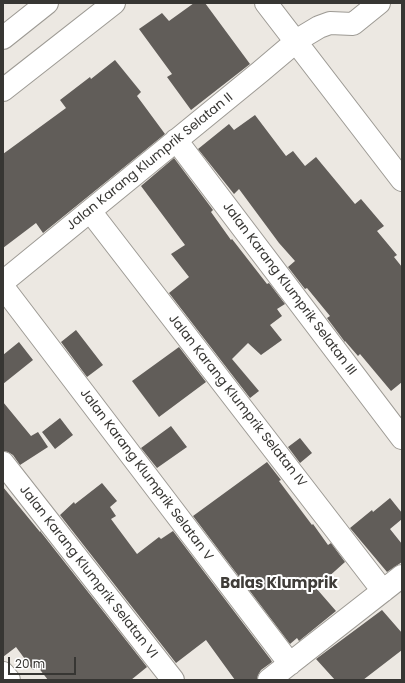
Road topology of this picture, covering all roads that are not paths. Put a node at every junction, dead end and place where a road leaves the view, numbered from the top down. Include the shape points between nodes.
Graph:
1 (47, 3) edge
2 (114, 3) edge
3 (266, 3) edge
4 (379, 3) edge
5 (3, 38) edge
6 (296, 41) junction
7 (3, 90) edge
8 (176, 140) junction
9 (402, 180) edge
10 (90, 211) junction
11 (3, 282) edge
12 (3, 287) edge
13 (402, 438) edge
14 (3, 463) edge
15 (402, 576) edge
16 (383, 591) junction
17 (290, 664) junction
18 (3, 673) edge
19 (8, 680) edge
20 (173, 680) edge
21 (269, 680) edge

1 - 5 street
2 - 7 street
3 - 6 street
4 - 6 street, Jalan Karang Klumprik Selatan II via 352,24 330,23
6 - 8 street, Jalan Karang Klumprik Selatan II
6 - 9 street
8 - 10 street, Jalan Karang Klumprik Selatan II
8 - 13 street, Jalan Karang Klumprik Selatan III
10 - 11 street, Jalan Karang Klumprik Selatan II
10 - 16 street, Jalan Karang Klumprik Selatan IV
12 - 17 street, Jalan Karang Klumprik Selatan V
14 - 20 street, Jalan Karang Klumprik Selatan VI
15 - 16 street
16 - 17 street
17 - 21 street
18 - 19 street

